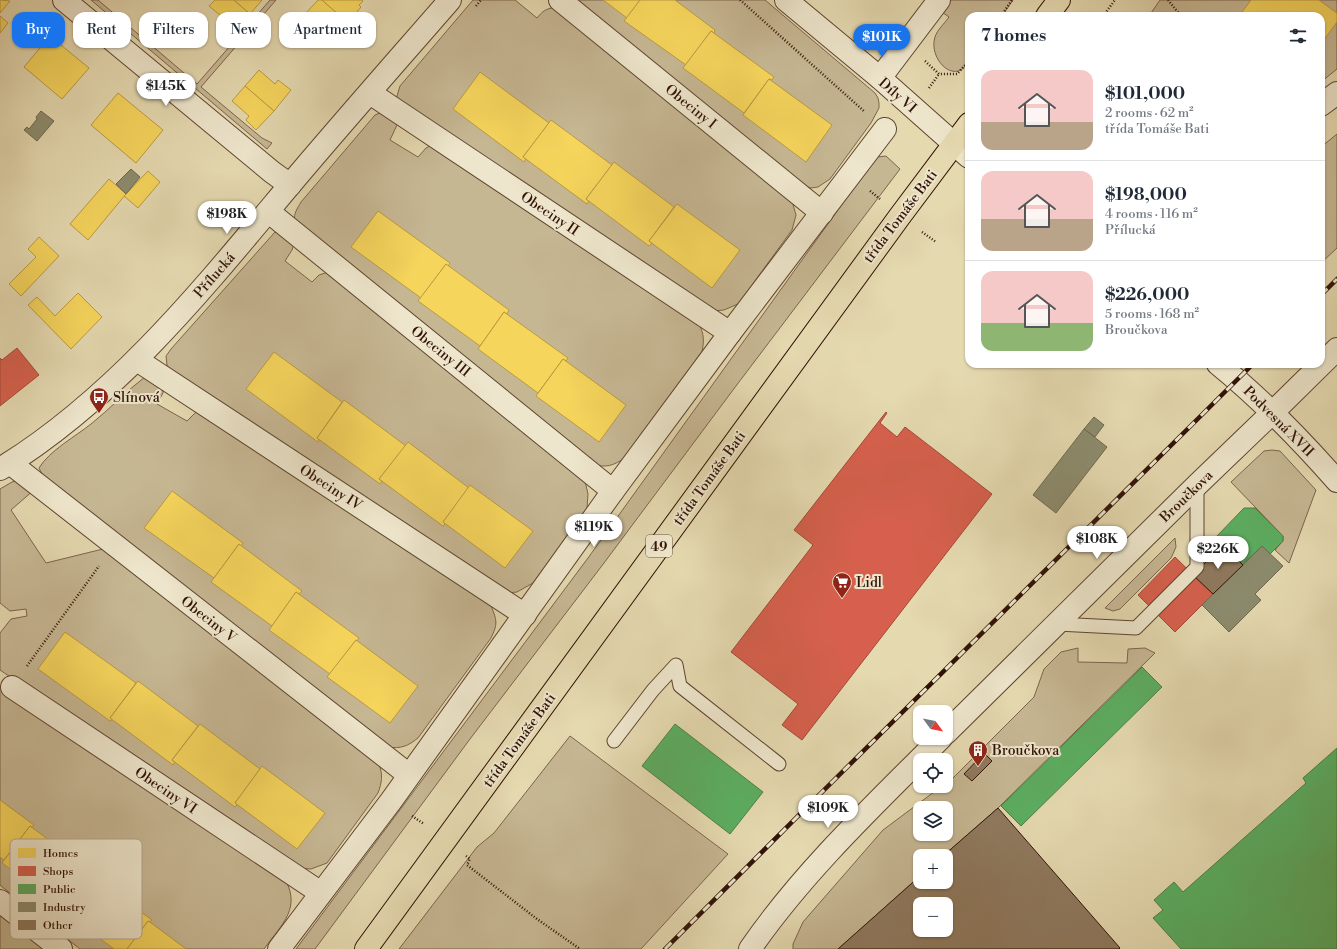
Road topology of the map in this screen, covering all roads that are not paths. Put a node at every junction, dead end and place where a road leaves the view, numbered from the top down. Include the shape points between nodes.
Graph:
1 (64, 0) edge
2 (450, 0) edge
3 (560, 0) edge
4 (786, 0) edge
5 (940, 0) edge
6 (1059, 0) edge
7 (1050, 12) edge
8 (880, 78) junction
9 (370, 93) junction
10 (1337, 93) edge
11 (1325, 102) edge
12 (886, 129) road end
13 (965, 139) edge
14 (962, 151) edge
15 (290, 185) junction
16 (269, 212) junction
17 (822, 213) junction
18 (730, 333) junction
19 (1337, 349) edge
20 (137, 360) junction
21 (1325, 361) edge
22 (1223, 368) edge
23 (1318, 368) edge
24 (1273, 412) junction
25 (5, 466) edge
26 (1337, 481) edge
27 (1196, 485) junction
28 (613, 491) junction
29 (525, 615) junction
30 (1057, 624) junction
31 (12, 687) road end
32 (953, 726) edge
33 (614, 741) dead end
34 (934, 745) edge
35 (779, 764) dead end
36 (409, 775) junction
37 (321, 893) junction
38 (0, 901) edge
39 (10, 909) edge
40 (48, 939) edge
41 (754, 947) edge
42 (61, 949) edge
43 (279, 949) edge
44 (366, 949) edge

1 - 15 street
2 - 9 street, Přílucká
3 - 17 street, Obeciny I
4 - 8 street, Díly VI
5 - 8 street
6 - 7 main road
8 - 14 street, Díly VI
9 - 15 street, Přílucká
9 - 18 street, Obeciny II
10 - 11 street
12 - 17 street
13 - 14 main road, třída Tomáše Bati / 49
14 - 44 main road, třída Tomáše Bati / 49 via 900,216
15 - 16 street, Přílucká
16 - 20 street, Přílucká via 198,295
16 - 28 street, Obeciny III
17 - 18 street
18 - 28 street
19 - 21 street, Broučkova
20 - 25 street, Přílucká via 86,405
20 - 29 street, Obeciny IV
22 - 24 street, Podvesná XVII
23 - 24 street, Broučkova
24 - 26 street, Podvesná XVII
24 - 27 street, Broučkova
25 - 36 street, Obeciny V via 114,544
27 - 30 street, Broučkova
27 - 30 lane via 1197,567 1136,628
28 - 29 street
29 - 36 street
30 - 32 street, Broučkova
31 - 37 street, Obeciny VI
33 - 35 lane via 652,690 676,666 680,686
34 - 41 street via 825,857 775,915
36 - 37 street
37 - 43 street
38 - 39 street
40 - 42 street

